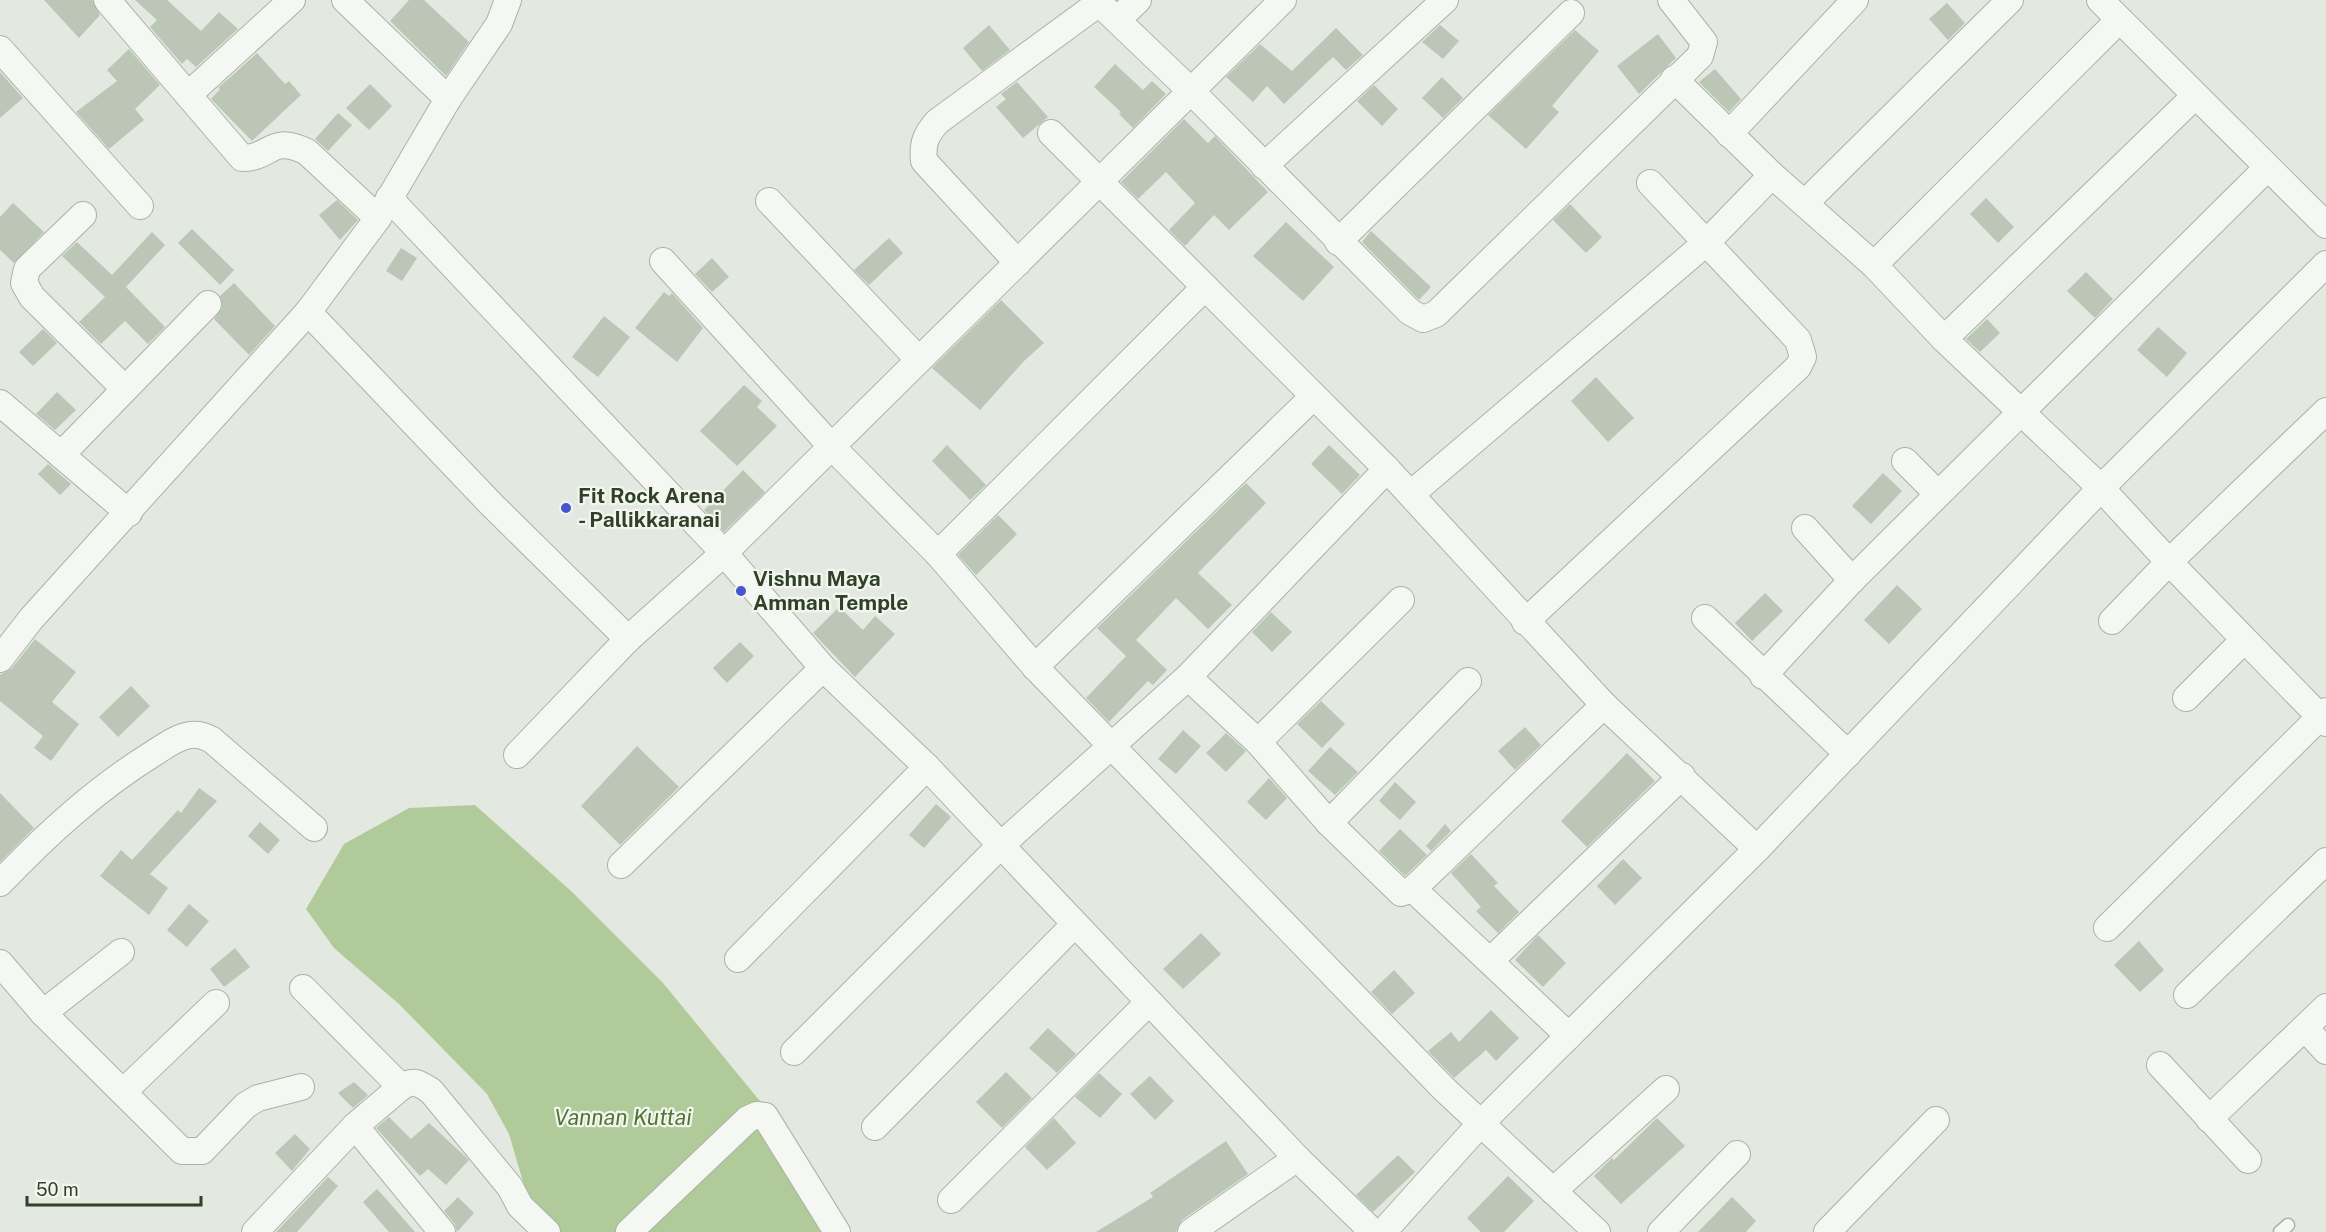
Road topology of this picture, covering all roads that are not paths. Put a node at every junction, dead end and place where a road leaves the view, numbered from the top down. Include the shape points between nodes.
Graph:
1 (107, 0) edge
2 (292, 0) edge
3 (345, 0) edge
4 (508, 0) edge
5 (1138, 0) edge
6 (1283, 0) edge
7 (1445, 0) edge
8 (1671, 0) edge
9 (1855, 0) edge
10 (2010, 0) edge
11 (2100, 0) edge
12 (1104, 8) edge
13 (1571, 13) dead end
14 (2119, 20) junction
15 (0, 49) edge
16 (1674, 79) junction
17 (1191, 91) junction
18 (188, 95) junction
19 (2195, 96) junction
20 (448, 99) junction
21 (1051, 132) dead end
22 (1730, 134) junction
23 (1264, 166) junction
24 (2267, 168) junction
25 (1772, 175) junction
26 (1099, 183) junction
27 (1650, 183) dead end
28 (769, 201) dead end
29 (1805, 203) junction
30 (140, 206) dead end
31 (384, 208) junction
32 (83, 215) dead end
33 (2326, 225) edge
34 (1338, 242) junction
35 (1707, 242) junction
36 (663, 261) dead end
37 (1018, 263) junction
38 (2326, 264) edge
39 (1874, 265) junction
40 (1205, 287) junction
41 (208, 304) dead end
42 (308, 312) junction
43 (1944, 339) junction
44 (919, 360) junction
45 (124, 389) junction
46 (1314, 396) junction
47 (0, 403) edge
48 (2326, 411) edge
49 (2020, 412) junction
50 (832, 447) junction
51 (61, 454) junction
52 (1905, 461) dead end
53 (1387, 469) junction
54 (2101, 488) junction
55 (1411, 494) junction
56 (1938, 494) junction
57 (129, 513) junction
58 (1805, 528) dead end
59 (724, 553) junction
60 (938, 554) junction
61 (2169, 562) junction
62 (1852, 580) junction
63 (1401, 600) dead end
64 (1705, 618) dead end
65 (2112, 621) dead end
66 (1525, 622) junction
67 (628, 639) junction
68 (2244, 640) junction
69 (0, 659) edge
70 (1035, 667) junction
71 (823, 669) junction
72 (1763, 676) junction
73 (1188, 677) junction
74 (1468, 681) dead end
75 (2186, 698) dead end
76 (1604, 705) junction
77 (2324, 717) edge
78 (1258, 742) junction
79 (1113, 745) junction
80 (1848, 754) junction
81 (517, 755) dead end
82 (927, 767) junction
83 (1682, 776) junction
84 (1329, 823) junction
85 (314, 828) dead end
86 (1001, 845) junction
87 (1757, 849) junction
88 (2326, 861) edge
89 (621, 865) dead end
90 (0, 883) edge
91 (1413, 889) junction
92 (1075, 924) junction
93 (2107, 928) dead end
94 (121, 952) dead end
95 (738, 959) dead end
96 (1490, 961) junction
97 (0, 963) edge
98 (303, 988) dead end
99 (2187, 995) dead end
100 (1149, 1002) junction
101 (216, 1003) dead end
102 (2326, 1007) edge
103 (43, 1013) junction
104 (2304, 1028) junction
105 (1569, 1036) junction
106 (2326, 1051) edge
107 (794, 1052) dead end
108 (2160, 1065) dead end
109 (301, 1087) dead end
110 (401, 1087) junction
111 (1666, 1089) dead end
112 (123, 1092) junction
113 (2209, 1119) junction
114 (1936, 1120) dead end
115 (1481, 1123) junction
116 (355, 1126) junction
117 (875, 1127) dead end
118 (1737, 1154) dead end
119 (1297, 1158) junction
120 (2248, 1160) dead end
121 (1553, 1191) junction
122 (951, 1200) dead end
123 (255, 1232) edge
124 (442, 1232) edge
125 (547, 1232) edge
126 (629, 1232) edge
127 (837, 1232) edge
128 (1191, 1232) edge
129 (1372, 1232) edge
130 (1383, 1232) edge
131 (1597, 1232) edge
132 (1661, 1232) edge
133 (1827, 1232) edge

1 - 18 street
2 - 18 street
3 - 20 street
4 - 20 street via 499,24
5 - 12 street
6 - 17 street
7 - 23 street
8 - 16 street via 1704,42 1700,56
9 - 22 street
10 - 29 street
11 - 14 street
12 - 17 street
12 - 37 street via 937,122 922,147 924,161
13 - 34 street
14 - 19 street
14 - 39 street
15 - 30 street
16 - 22 street
16 - 34 street via 1428,318 1410,312
17 - 23 street
17 - 26 street
18 - 31 street via 242,158 253,158 281,144 296,147
19 - 24 street
19 - 43 street
20 - 31 street
21 - 26 street
22 - 25 street
23 - 34 street
24 - 33 street
24 - 49 street
25 - 29 street
25 - 35 street
26 - 37 street
26 - 40 street
27 - 35 street
28 - 44 street
29 - 39 street
31 - 42 street
31 - 59 street
32 - 45 street via 27,269 24,283 32,297
35 - 55 street
35 - 66 street via 1798,340 1803,357 1798,367
36 - 50 street
37 - 44 street
38 - 54 street
39 - 43 street
40 - 46 street
40 - 60 street
41 - 45 street
42 - 57 street
42 - 67 street via 490,503
43 - 49 street
44 - 50 street
45 - 51 street
46 - 53 street
46 - 70 street
47 - 51 street
48 - 61 street
49 - 54 street
49 - 56 street
50 - 59 street
50 - 60 street
51 - 57 street
52 - 56 street
53 - 55 street
53 - 73 street
54 - 61 street
54 - 80 street
55 - 66 street
56 - 62 street
57 - 69 street via 31,618
58 - 62 street
59 - 67 street
59 - 71 street
60 - 70 street
61 - 65 street
61 - 68 street
62 - 72 street
63 - 78 street
64 - 72 street
66 - 76 street
67 - 81 street
68 - 75 street
68 - 77 street
70 - 79 street
71 - 82 street
71 - 89 street
72 - 80 street
73 - 78 street
73 - 79 street
74 - 84 street
76 - 83 street
76 - 91 street
77 - 93 street
78 - 84 street
79 - 86 street
79 - 115 street via 1434,1080
80 - 87 street
82 - 86 street
82 - 95 street
83 - 87 street
83 - 96 street
84 - 91 street via 1396,889 1406,893
85 - 90 street via 212,741 202,735 189,735 124,771 84,801
86 - 92 street
86 - 107 street
87 - 105 street
88 - 99 street
91 - 96 street
92 - 100 street
92 - 117 street
94 - 103 street
96 - 105 street
97 - 103 street
98 - 110 street
100 - 119 street
100 - 122 street
101 - 112 street
102 - 104 street
103 - 112 street
104 - 106 street
104 - 113 street
105 - 115 street
108 - 113 street
109 - 112 street via 258,1098 202,1151 190,1152 182,1151
110 - 116 street
110 - 125 street via 418,1082 431,1091 510,1187 520,1206
111 - 121 street
113 - 120 street
114 - 133 street
115 - 121 street
115 - 130 street
116 - 123 street
116 - 124 street
118 - 132 street
119 - 128 street
119 - 129 street
121 - 131 street
126 - 127 street via 748,1119 757,1115 765,1116

